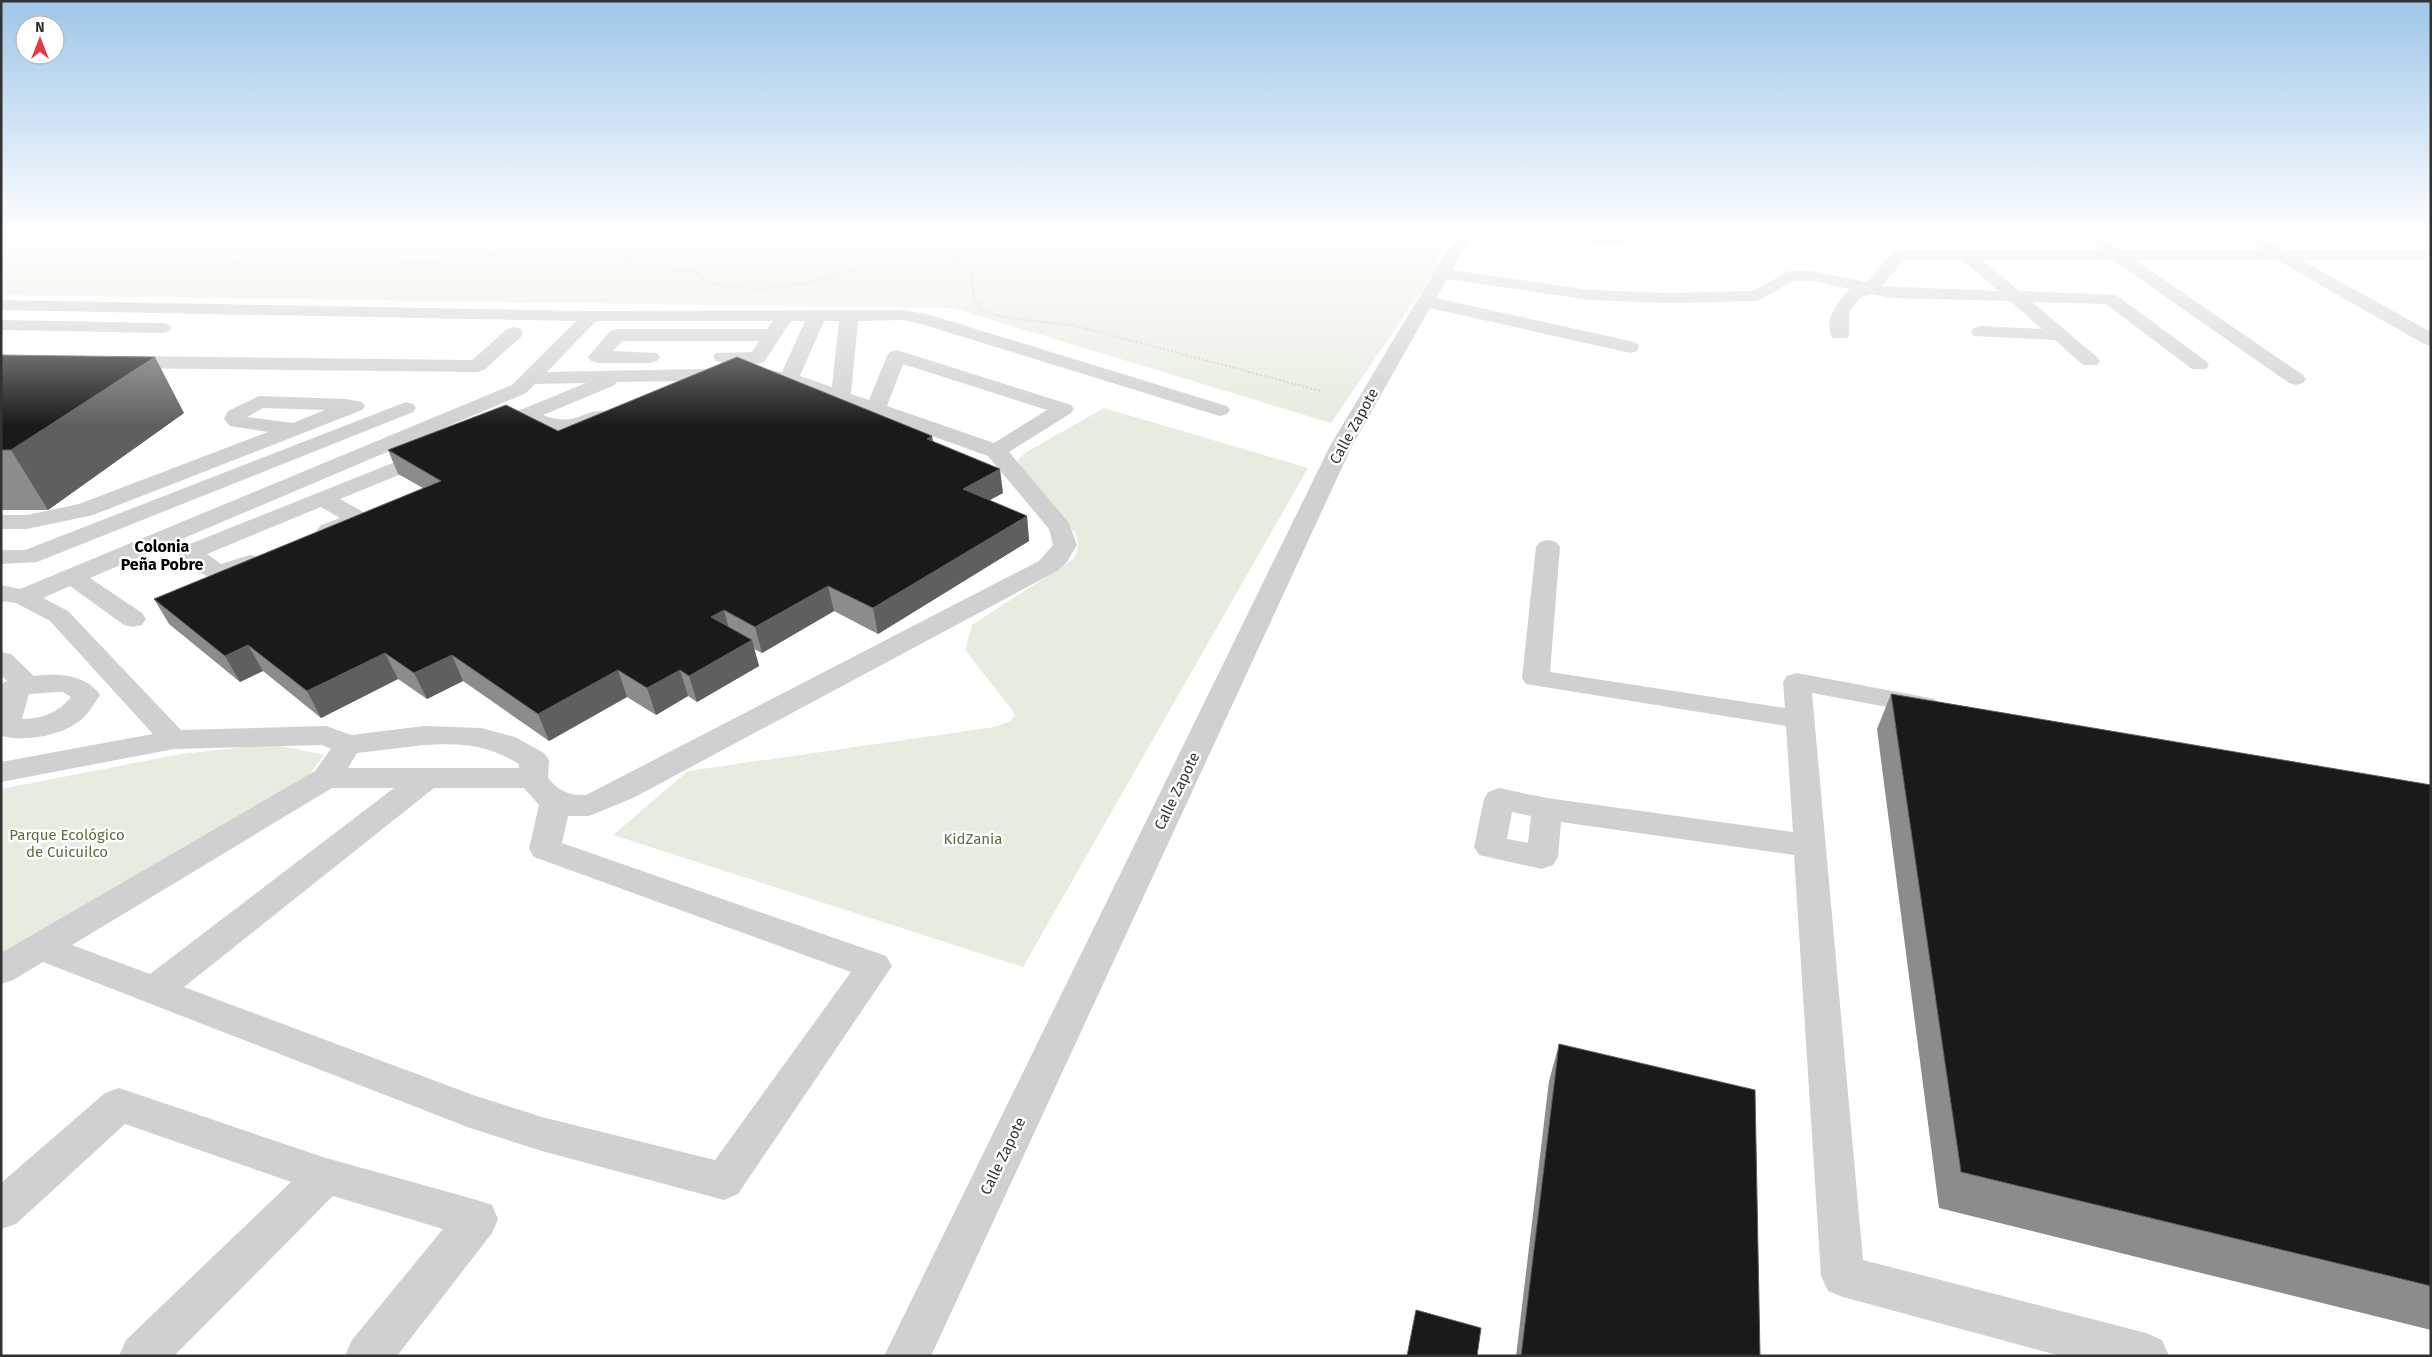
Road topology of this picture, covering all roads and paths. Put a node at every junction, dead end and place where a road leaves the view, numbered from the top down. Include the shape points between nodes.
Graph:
1 (974, 298) edge
2 (1426, 298) edge
3 (1851, 298) edge
4 (2016, 298) edge
5 (2078, 298) edge
6 (2180, 298) edge
7 (2357, 298) edge
8 (1424, 301) junction
9 (1, 306) edge
10 (849, 314) junction
11 (786, 315) junction
12 (817, 315) junction
13 (880, 315) junction
14 (592, 316) junction
15 (1, 325) edge
16 (179, 328) dead end
17 (485, 332) dead end
18 (1980, 332) dead end
19 (514, 333) junction
20 (534, 333) dead end
21 (1840, 334) dead end
22 (2058, 334) junction
23 (772, 335) junction
24 (2431, 340) edge
25 (1630, 347) dead end
26 (100, 362) edge
27 (2090, 362) dead end
28 (2199, 365) dead end
29 (617, 366) junction
30 (530, 378) junction
31 (2296, 378) dead end
32 (789, 379) junction
33 (1321, 391) dead end
34 (841, 397) junction
35 (355, 406) junction
36 (406, 408) junction
37 (472, 408) junction
38 (623, 408) edge
39 (876, 409) junction
40 (528, 415) junction
41 (296, 429) junction
42 (474, 436) edge
43 (447, 447) edge
44 (996, 451) junction
45 (321, 498) junction
46 (1, 522) edge
47 (27, 522) junction
48 (306, 540) edge
49 (1548, 547) dead end
50 (270, 554) edge
51 (1, 557) edge
52 (28, 557) junction
53 (71, 576) junction
54 (12, 595) edge
55 (134, 619) dead end
56 (1, 660) edge
57 (10, 690) edge
58 (1953, 710) edge
59 (1800, 719) junction
60 (174, 740) junction
61 (348, 745) junction
62 (1, 772) edge
63 (326, 778) junction
64 (533, 778) junction
65 (426, 779) junction
66 (555, 802) junction
67 (1547, 809) dead end
68 (1810, 846) junction
69 (41, 947) junction
70 (1, 970) edge
71 (156, 989) junction
72 (326, 1176) junction
73 (1, 1210) edge
74 (142, 1356) edge
75 (368, 1356) edge
76 (907, 1356) edge
77 (2146, 1356) edge

1 - 33 path via 980,310 1008,318 1073,325
2 - 8 street, Calle Zapote
3 - 21 street via 1840,311
4 - 22 street
5 - 28 street via 2110,299
6 - 31 street
7 - 24 street
8 - 25 street
8 - 76 street, Calle Zapote via 1342,446
9 - 14 street
10 - 12 street
10 - 13 street
10 - 34 street
11 - 12 street
11 - 14 street
11 - 23 street
12 - 32 street
13 - 13 street via 909,329 1206,422 1237,398 1158,375 1141,386 921,318
14 - 30 street via 564,333
15 - 16 street
17 - 19 street
18 - 22 street
19 - 20 street
19 - 26 street via 477,366
22 - 27 street
23 - 29 street via 757,358 676,357
23 - 29 street via 617,335 598,356
29 - 30 street via 590,376
29 - 32 street
29 - 40 street
30 - 37 street via 519,388
32 - 34 street
34 - 39 street
35 - 36 street
35 - 41 street
35 - 41 street via 259,402 234,419
36 - 37 street
36 - 52 street
37 - 53 street
38 - 40 street via 569,428 550,426
39 - 44 street
39 - 44 street via 897,356 1064,409
40 - 42 street
41 - 47 street via 85,510
43 - 45 street
44 - 66 street via 1061,528 1065,545 1048,566 622,791 585,806
45 - 48 street via 359,519
45 - 50 street via 188,552 218,574
46 - 47 street
47 - 52 street
49 - 59 street via 1536,678
51 - 52 street
53 - 54 street
53 - 55 street
54 - 60 street via 59,616
56 - 57 street via 22,679
58 - 59 street via 1797,682
59 - 68 street
60 - 61 street via 326,735
60 - 62 street
61 - 63 street
61 - 64 street via 462,735 501,742 534,760
63 - 65 street
63 - 69 street
64 - 65 street
64 - 66 street via 539,791
65 - 71 street
66 - 71 street via 545,849 874,966 724,1181 542,1134 470,1111
67 - 68 street
68 - 77 street via 1843,1276
69 - 70 street
69 - 71 street
72 - 73 street via 119,1105
72 - 74 street
72 - 75 street via 476,1219

